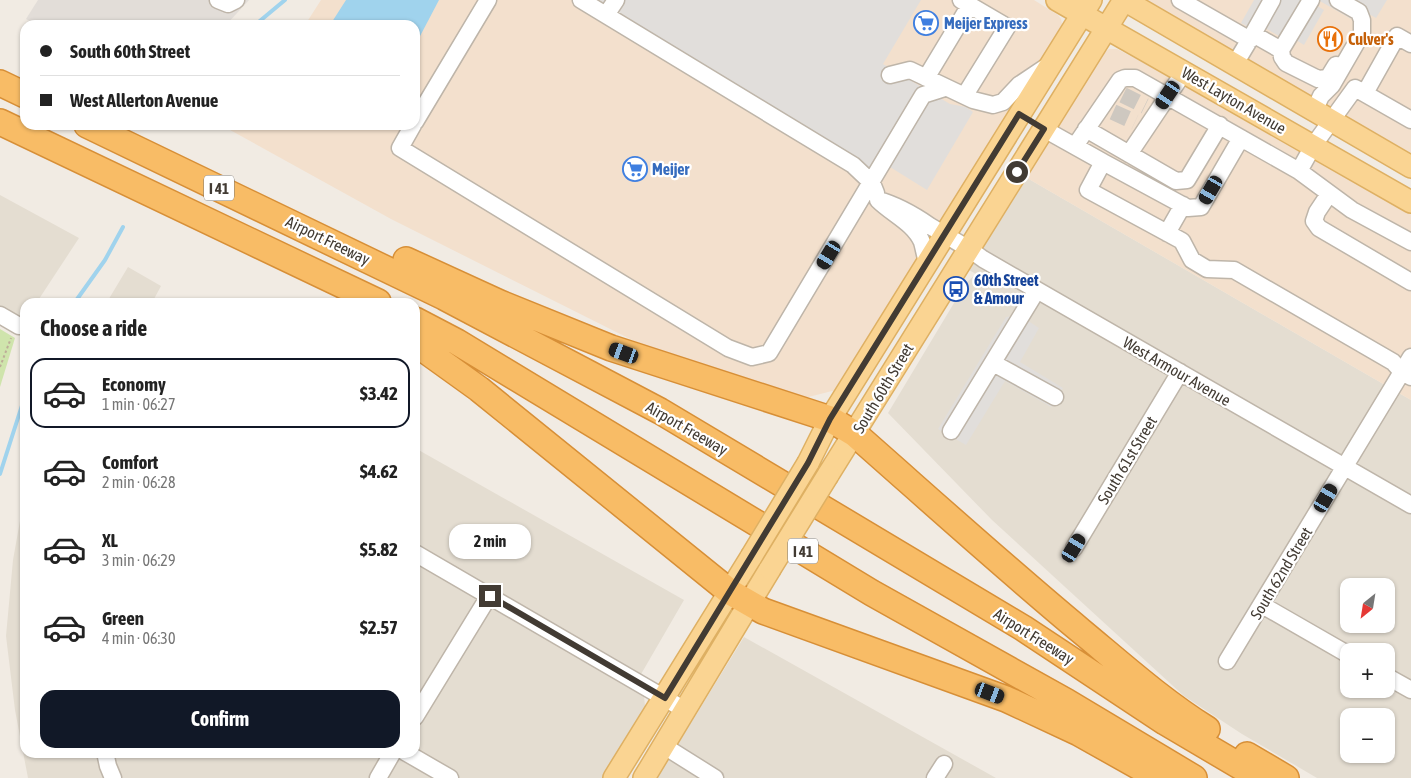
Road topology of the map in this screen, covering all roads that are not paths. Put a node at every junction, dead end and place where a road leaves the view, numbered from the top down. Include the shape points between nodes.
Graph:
1 (218, 0) edge
2 (236, 0) edge
3 (488, 0) edge
4 (581, 0) edge
5 (616, 0) edge
6 (1057, 0) edge
7 (1124, 0) edge
8 (1180, 0) edge
9 (1272, 0) edge
10 (1311, 0) edge
11 (1338, 0) edge
12 (965, 3) edge
13 (1363, 6) edge
14 (1086, 7) edge
15 (606, 15) junction
16 (1107, 28) junction
17 (1251, 37) junction
18 (1356, 44) junction
19 (1411, 44) edge
20 (1281, 50) junction
21 (1050, 64) junction
22 (1235, 64) junction
23 (1184, 72) junction
24 (890, 75) dead end
25 (926, 78) junction
26 (0, 83) edge
27 (945, 88) junction
28 (20, 93) edge
29 (1365, 93) junction
30 (1168, 95) junction
31 (965, 96) junction
32 (420, 114) edge
33 (1019, 114) junction
34 (1323, 116) junction
35 (1411, 120) edge
36 (0, 122) edge
37 (1220, 125) junction
38 (1044, 129) junction
39 (1086, 129) junction
40 (97, 130) edge
41 (410, 130) edge
42 (1241, 138) junction
43 (1075, 146) junction
44 (1314, 146) junction
45 (1129, 154) junction
46 (1103, 162) junction
47 (1411, 167) edge
48 (1299, 171) junction
49 (872, 183) junction
50 (1329, 194) junction
51 (155, 196) junction
52 (878, 200) junction
53 (1411, 202) edge
54 (1183, 205) junction
55 (1167, 233) junction
56 (945, 234) junction
57 (1411, 242) edge
58 (969, 248) junction
59 (351, 251) junction
60 (927, 262) junction
61 (1411, 282) edge
62 (1037, 290) junction
63 (336, 298) edge
64 (370, 298) edge
65 (0, 315) edge
66 (420, 323) edge
67 (17, 325) road end
68 (420, 348) edge
69 (1411, 357) edge
70 (993, 363) junction
71 (1180, 372) junction
72 (1406, 374) edge
73 (1055, 397) dead end
74 (830, 419) junction
75 (951, 432) dead end
76 (855, 434) junction
77 (1344, 467) junction
78 (1411, 505) edge
79 (1074, 548) dead end
80 (420, 556) edge
81 (490, 596) junction
82 (740, 598) junction
83 (1262, 605) junction
84 (1340, 650) edge
85 (1227, 661) dead end
86 (1395, 681) edge
87 (1411, 690) edge
88 (665, 698) junction
89 (420, 709) edge
90 (686, 710) junction
91 (664, 746) junction
92 (106, 758) edge
93 (390, 758) edge
94 (415, 758) edge
95 (113, 778) edge
96 (378, 778) edge
97 (450, 778) edge
98 (614, 778) edge
99 (644, 778) edge
100 (716, 778) edge
101 (1159, 778) edge
102 (1194, 778) edge
103 (1260, 778) edge
104 (1286, 778) edge

1 - 2 street via 228,4
3 - 32 street
4 - 15 street
5 - 15 street
6 - 14 main road, West Layton Avenue
7 - 16 main road, South 60th Street
7 - 22 main road, West Layton Avenue
8 - 17 street
9 - 17 street
10 - 20 street
11 - 13 street
12 - 25 street
12 - 31 street via 1007,27
13 - 18 street via 1362,33
14 - 16 main road, West Layton Avenue
14 - 21 main road, South 60th Street
15 - 49 street via 853,165
16 - 23 main road, West Layton Avenue
16 - 38 main road, South 60th Street
17 - 20 street
17 - 22 street
18 - 20 street via 1345,50 1328,78 1318,79 1286,62
18 - 34 street via 1332,85 1320,96
19 - 29 street via 1397,36
21 - 31 street via 1019,85 1002,102 985,104
21 - 33 main road, South 60th Street
22 - 34 main road, West Layton Avenue
23 - 30 street
23 - 44 main road, West Layton Avenue
24 - 25 street via 910,70
25 - 27 street
26 - 28 highway
27 - 31 street
27 - 49 street via 923,95
29 - 34 street via 1355,88
29 - 35 street
30 - 37 street
30 - 39 street via 1135,78 1120,80 1118,92 1108,109
30 - 45 street via 1151,109
33 - 38 main road
33 - 56 main road, South 60th Street
34 - 44 street
34 - 47 main road, West Layton Avenue
36 - 51 highway, I 41
37 - 42 street
37 - 45 street via 1183,182 1176,182
38 - 43 street
38 - 58 main road, South 60th Street
39 - 43 street
39 - 45 street
40 - 59 highway, Airport Freeway / I 41
41 - 49 street via 400,148 728,348 752,357 769,353
42 - 48 street
42 - 54 street via 1201,207
43 - 46 street
44 - 48 street
44 - 53 main road, West Layton Avenue
46 - 54 street
46 - 55 street via 1088,190
48 - 50 street
49 - 52 street
50 - 57 street
50 - 61 street via 1314,221 1319,228
51 - 63 highway via 176,221
51 - 64 highway, I 41
52 - 56 street, West Armour Avenue via 921,218
52 - 60 street via 918,235
54 - 55 street
55 - 72 street via 1182,241 1192,260 1207,269 1234,270 1394,362
56 - 58 street, West Armour Avenue
56 - 60 main road, South 60th Street
58 - 62 street, West Armour Avenue
58 - 76 main road, South 60th Street
59 - 74 highway via 386,251 500,303 611,348
59 - 103 highway, Airport Freeway / I 41 via 660,411 1023,628 1165,722
60 - 74 main road, South 60th Street
62 - 70 street
62 - 71 street, West Armour Avenue
65 - 67 street
66 - 102 highway, I 41 via 872,593 1067,702
68 - 82 highway via 479,389
69 - 72 street, South 62nd Street
70 - 73 street
70 - 75 street
71 - 77 street, West Armour Avenue
71 - 79 street, South 61st Street
72 - 77 street, South 62nd Street
74 - 76 highway
74 - 82 main road, South 60th Street, bridge via 808,463 751,557
76 - 82 main road, South 60th Street, bridge via 770,569
76 - 104 highway via 1135,676 1202,726
77 - 78 street, West Armour Avenue
77 - 83 street, South 62nd Street
80 - 81 street
81 - 88 street
81 - 89 street
82 - 88 main road, South 60th Street
82 - 90 main road, South 60th Street
82 - 101 highway via 763,611 1006,699 1079,733
83 - 84 street
83 - 85 street, South 62nd Street
86 - 87 street
88 - 90 street
88 - 98 main road, South 60th Street
90 - 91 main road, South 60th Street
91 - 99 main road, South 60th Street
91 - 100 street
92 - 95 street
93 - 96 street
94 - 97 street

